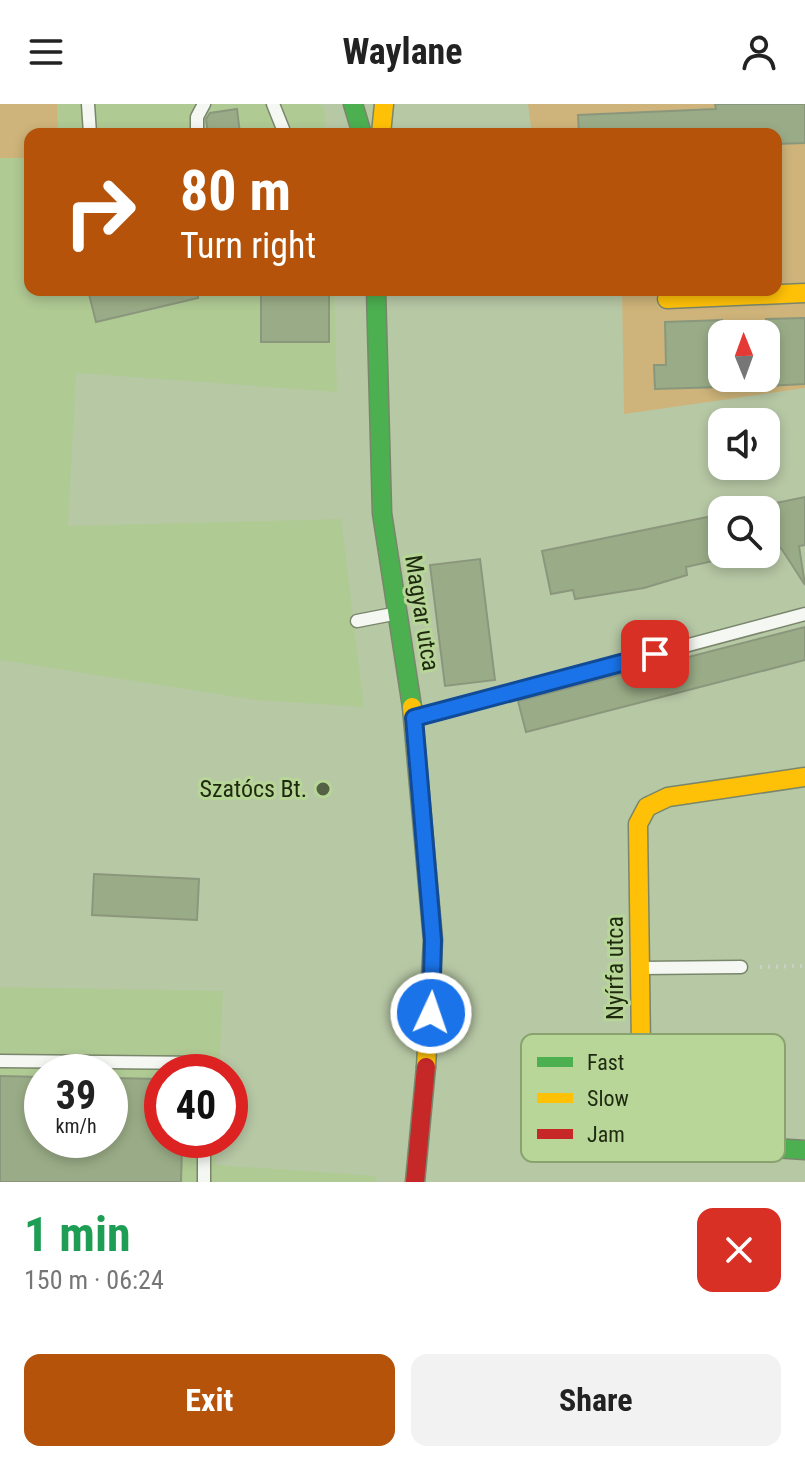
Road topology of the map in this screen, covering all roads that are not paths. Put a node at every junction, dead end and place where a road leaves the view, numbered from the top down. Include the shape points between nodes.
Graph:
1 (88, 104) edge
2 (204, 104) edge
3 (273, 104) edge
4 (353, 104) edge
5 (384, 104) edge
6 (90, 128) edge
7 (197, 128) edge
8 (283, 128) edge
9 (360, 128) edge
10 (382, 128) edge
11 (805, 293) edge
12 (782, 294) edge
13 (376, 296) edge
14 (736, 296) edge
15 (667, 299) dead end
16 (397, 613) junction
17 (805, 614) edge
18 (357, 621) dead end
19 (414, 718) junction
20 (805, 777) edge
21 (741, 967) road end
22 (639, 968) junction
23 (639, 1034) edge
24 (0, 1061) edge
25 (144, 1062) edge
26 (785, 1149) edge
27 (805, 1150) edge
28 (204, 1158) edge
29 (204, 1182) edge
30 (415, 1182) edge

1 - 6 lane
2 - 7 lane
3 - 8 lane
4 - 9 street
5 - 10 street
11 - 12 street
13 - 16 street, Magyar utca via 382,513
14 - 15 street
16 - 18 lane
16 - 19 street, Magyar utca
17 - 19 lane
19 - 30 street, Magyar utca via 433,940
20 - 22 street, Nyírfa utca via 668,797 647,807 638,824
21 - 22 lane
22 - 23 street, Nyírfa utca
24 - 25 lane
26 - 27 street, Nyírfa utca
28 - 29 lane

